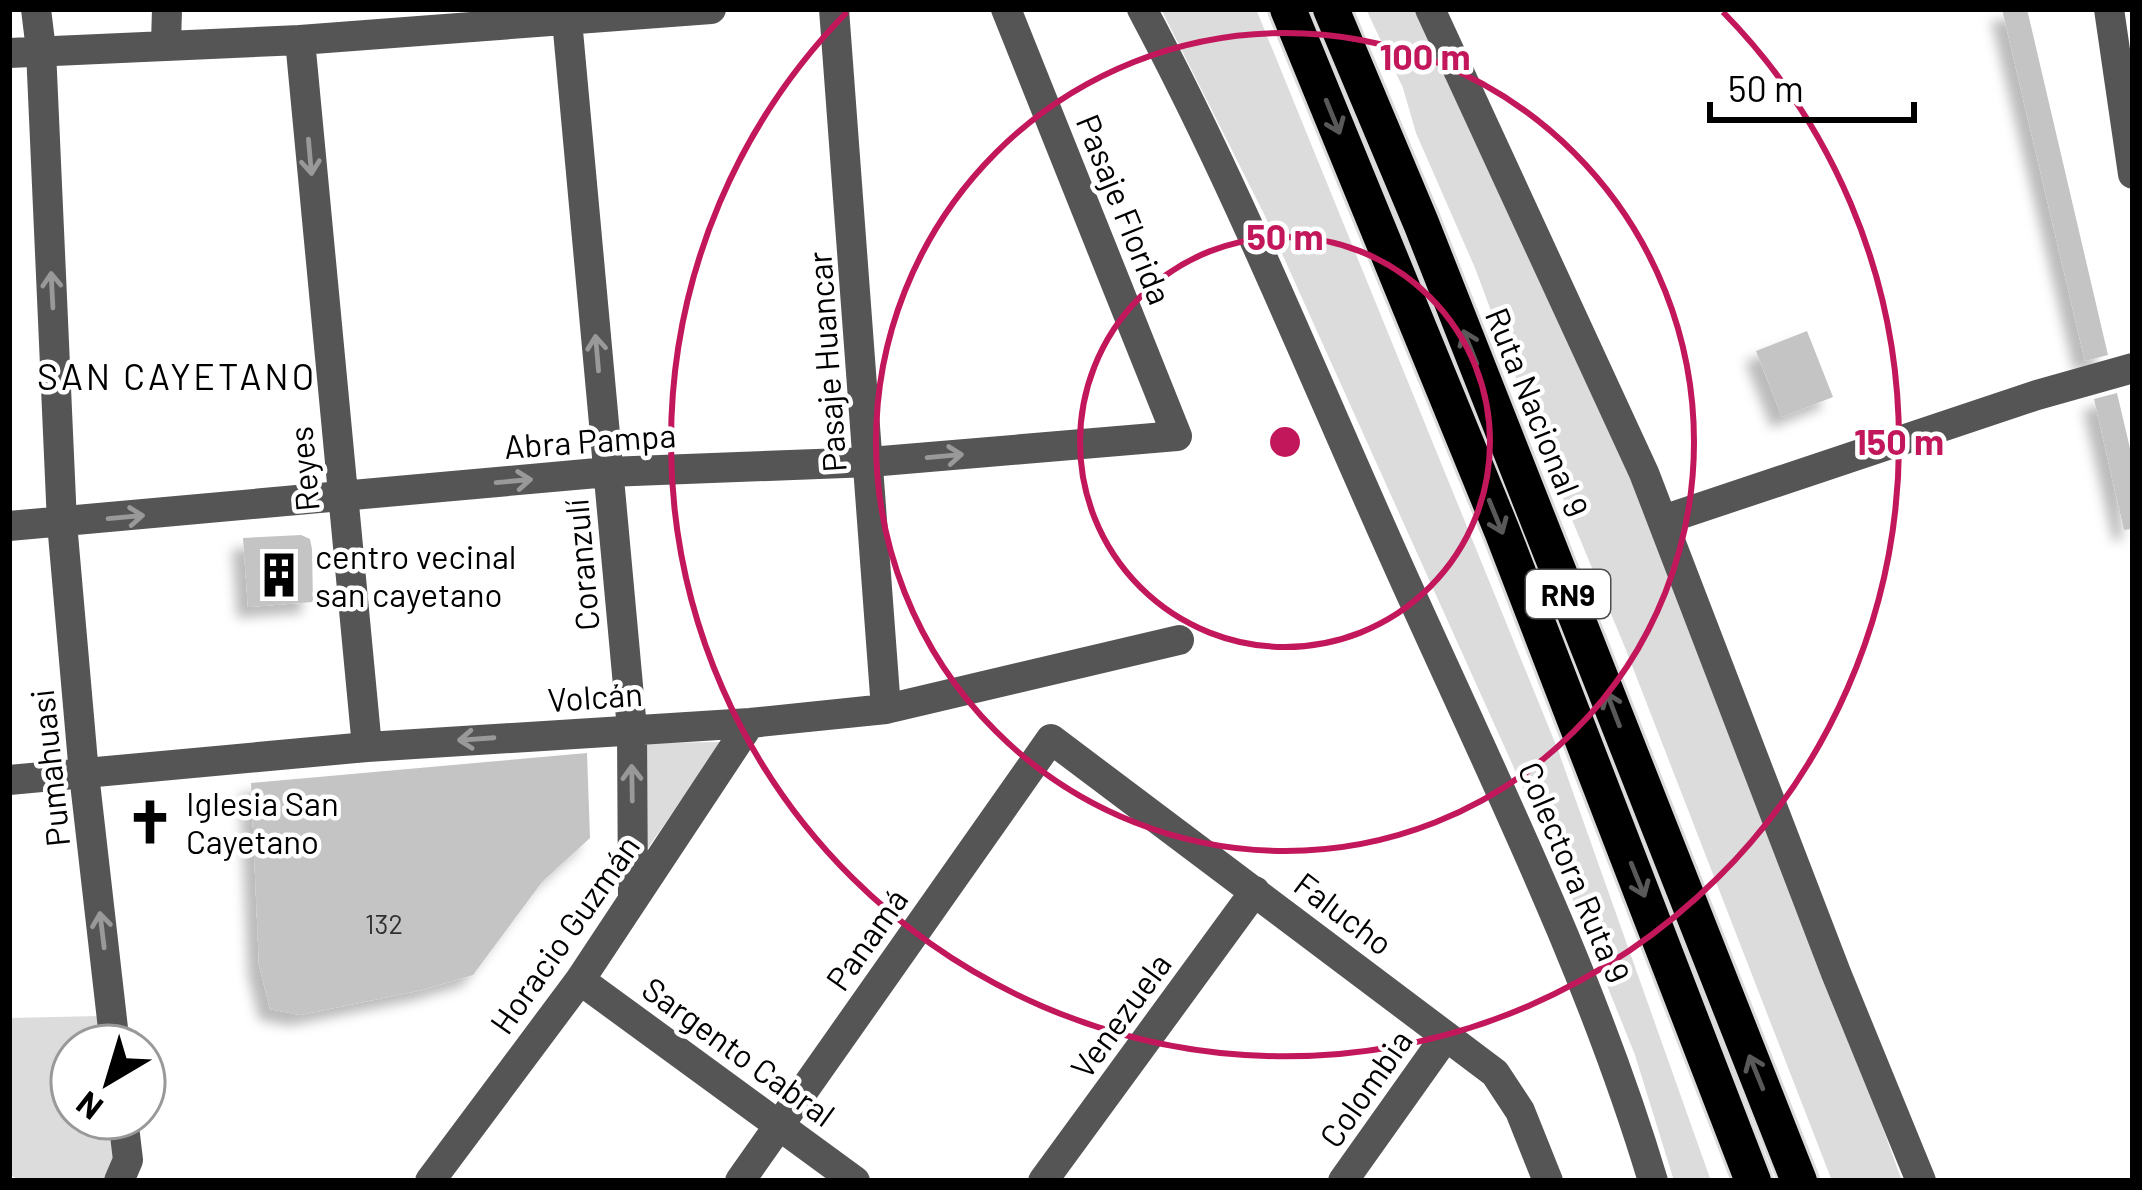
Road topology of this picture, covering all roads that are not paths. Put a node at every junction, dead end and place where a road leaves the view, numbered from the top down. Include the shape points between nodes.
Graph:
1 (36, 9) edge
2 (167, 9) edge
3 (711, 9) edge
4 (834, 9) edge
5 (1006, 9) edge
6 (1142, 9) edge
7 (1288, 9) edge
8 (1331, 9) edge
9 (1430, 9) edge
10 (567, 15) edge
11 (2119, 26) edge
12 (299, 40) junction
13 (166, 44) junction
14 (41, 50) junction
15 (9, 53) edge
16 (2133, 174) edge
17 (2124, 371) edge
18 (1177, 436) joint
19 (870, 462) junction
20 (608, 472) junction
21 (341, 496) junction
22 (1663, 520) junction
23 (62, 523) junction
24 (9, 526) edge
25 (1179, 640) dead end
26 (886, 709) junction
27 (750, 723) junction
28 (632, 729) junction
29 (1051, 739) joint
30 (368, 746) junction
31 (84, 774) junction
32 (9, 780) edge
33 (1255, 891) junction
34 (633, 900) junction
35 (580, 980) junction
36 (112, 1022) edge
37 (1445, 1036) junction
38 (779, 1126) junction
39 (126, 1142) edge
40 (118, 1181) edge
41 (430, 1181) edge
42 (740, 1181) edge
43 (855, 1181) edge
44 (1043, 1181) edge
45 (1343, 1181) edge
46 (1548, 1181) edge
47 (1653, 1181) edge
48 (1753, 1181) edge
49 (1799, 1181) edge
50 (1921, 1181) edge

1 - 14 street, Pumahuasi
2 - 13 street
3 - 10 street
4 - 19 street, Pasaje Huancar
5 - 18 street, Pasaje Florida
6 - 47 street, Colectora Ruta 9 via 1286,304 1582,975
7 -> 48 highway, RN9 via 1502,531
49 -> 8 highway, Ruta Nacional 9 / RN9
9 - 22 street
10 - 12 street
20 -> 10 street, Coranzulí
11 - 16 street
12 - 13 street
12 -> 21 street, Reyes
13 - 14 street
14 - 15 street
23 -> 14 street, Pumahuasi
17 - 22 street
19 -> 18 street, Abra Pampa
19 - 20 street, Abra Pampa
19 - 26 street, Pasaje Huancar
21 -> 20 street, Abra Pampa
20 - 28 street, Coranzulí
23 -> 21 street, Abra Pampa
21 - 30 street, Reyes
22 - 50 street
23 - 24 street, Abra Pampa
23 - 31 street, Pumahuasi
25 - 26 street, Volcán
26 - 27 street, Volcán
27 - 28 street, Volcán
27 - 34 street, Horacio Guzmán
28 -> 30 street, Volcán
34 -> 28 street, Coranzulí
29 - 33 street, Falucho
29 - 38 street, Panamá
30 - 31 street, Volcán
31 - 32 street, Volcán
36 -> 31 street, Pumahuasi
33 - 37 street, Falucho
33 - 44 street, Venezuela
34 - 35 street, Horacio Guzmán
35 - 38 street, Sargento Cabral
35 - 41 street, Horacio Guzmán
37 - 45 street, Colombia
37 - 46 street, Falucho via 1496,1073
38 - 42 street, Panamá
38 - 43 street, Sargento Cabral
39 - 40 street

